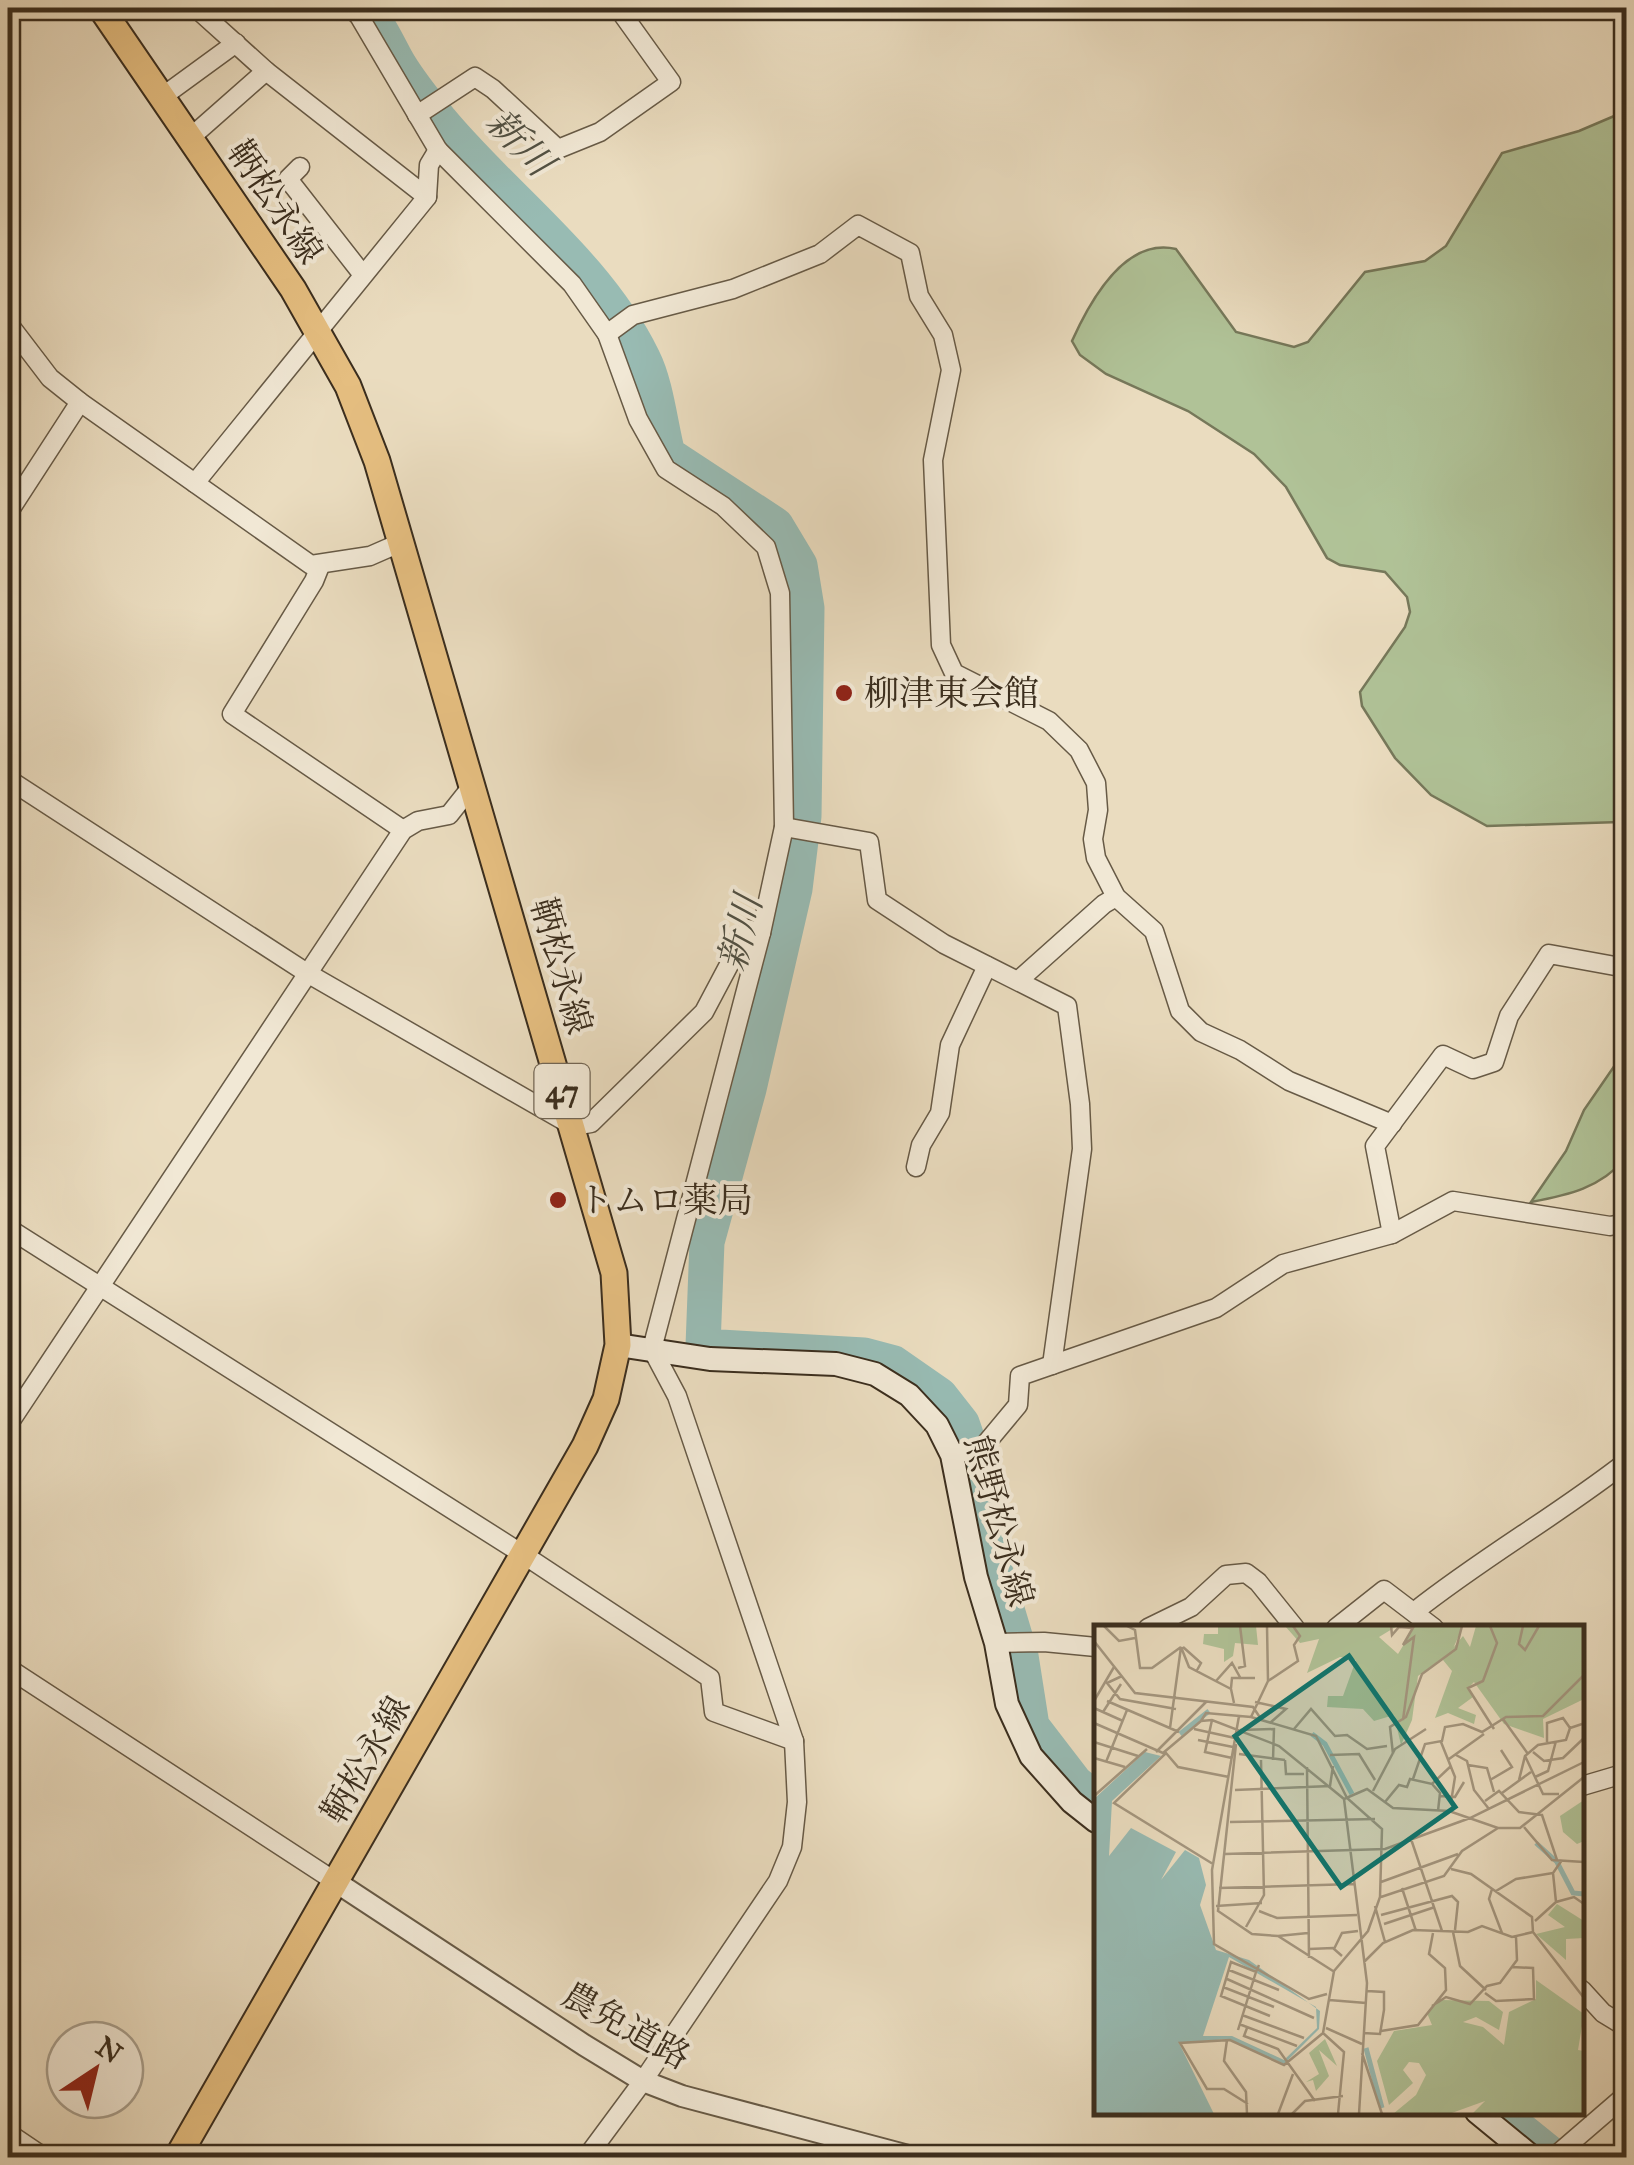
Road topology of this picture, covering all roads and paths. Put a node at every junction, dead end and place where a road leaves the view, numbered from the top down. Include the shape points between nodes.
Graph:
1 (101, 8) edge
2 (196, 8) edge
3 (618, 8) edge
4 (358, 10) edge
5 (236, 43) junction
6 (266, 72) junction
7 (162, 97) junction
8 (417, 115) junction
9 (190, 138) junction
10 (438, 150) junction
11 (300, 167) dead end
12 (426, 197) junction
13 (363, 275) junction
14 (8, 323) edge
15 (317, 332) junction
16 (607, 334) junction
17 (80, 402) junction
18 (195, 483) junction
19 (8, 513) edge
20 (402, 542) junction
21 (320, 566) junction
22 (8, 779) edge
23 (472, 786) junction
24 (784, 827) junction
25 (403, 830) junction
26 (1116, 897) junction
27 (762, 933) junction
28 (988, 966) junction
29 (1626, 968) edge
30 (307, 974) junction
31 (1020, 980) junction
32 (1392, 1124) junction
33 (573, 1126) junction
34 (916, 1167) dead end
35 (1626, 1224) edge
36 (8, 1228) edge
37 (1392, 1234) junction
38 (98, 1288) junction
39 (618, 1345) junction
40 (652, 1349) junction
41 (1052, 1365) junction
42 (8, 1426) edge
43 (952, 1455) junction
44 (1626, 1462) edge
45 (524, 1555) junction
46 (1414, 1612) junction
47 (1154, 1625) edge
48 (1293, 1625) edge
49 (1340, 1625) edge
50 (1430, 1625) edge
51 (996, 1643) junction
52 (1094, 1647) edge
53 (8, 1668) edge
54 (794, 1740) junction
55 (1626, 1774) edge
56 (1584, 1785) edge
57 (1094, 1819) edge
58 (336, 1882) junction
59 (1584, 1992) edge
60 (1626, 2027) edge
61 (644, 2081) junction
62 (1626, 2094) edge
63 (1481, 2115) edge
64 (8, 2133) edge
65 (1559, 2151) edge
66 (45, 2158) edge
67 (177, 2158) edge
68 (586, 2158) edge
69 (916, 2158) edge
70 (1533, 2158) edge

1 - 7 main road, 鞆松永線 / 47
2 - 5 street
3 - 8 street via 671,82 600,132 558,149 474,77
4 - 8 street
5 - 6 street
5 - 7 street
6 - 9 street
6 - 12 street
7 - 9 main road, 鞆松永線 / 47
8 - 10 street
9 - 15 main road, 鞆松永線 / 47
10 - 12 street via 429,164
10 - 16 street via 572,284
11 - 13 street via 288,179
12 - 13 street
13 - 15 street
14 - 17 street via 50,378
15 - 18 street
15 - 20 main road, 鞆松永線 / 47 via 378,460
16 - 24 street via 638,419 666,469 723,506 766,548 780,594
16 - 26 street via 633,315 733,289 820,254 858,226 910,254 919,296 942,335 951,370 933,460 941,646 954,672 1049,720 1079,750 1096,783 1096,858
17 - 18 street
17 - 19 street
18 - 21 street
20 - 21 street
20 - 23 main road, 鞆松永線 / 47
21 - 25 street via 232,714
22 - 30 street
23 - 25 street via 449,815
23 - 33 main road, 鞆松永線 / 47
24 - 27 street
24 - 28 street via 868,842 877,900
25 - 30 street
26 - 31 street
26 - 32 street via 1154,931 1180,1011 1201,1032 1289,1080
27 - 33 street via 748,928 704,1012 591,1123
27 - 40 street
28 - 31 street
28 - 34 street via 950,1045 940,1113
29 - 32 street via 1549,954 1509,1016 1494,1062 1473,1069 1443,1055
30 - 33 street
30 - 38 street
31 - 41 street via 1067,1006 1080,1104 1082,1149
32 - 37 street via 1376,1146
33 - 39 main road, 鞆松永線 / 47 via 614,1273
35 - 37 street via 1453,1201
36 - 38 street
37 - 41 street via 1283,1264 1216,1308
38 - 42 street
38 - 45 street
39 - 40 main road, 熊野松永線
39 - 45 main road, 鞆松永線 / 47 via 606,1398 585,1446
40 - 43 main road, 熊野松永線 via 710,1359 836,1364 875,1374 910,1395
40 - 54 street via 677,1396
41 - 43 street via 1020,1376 1018,1406 983,1447
43 - 51 main road, 熊野松永線
44 - 46 street
45 - 54 street via 710,1678 714,1712
45 - 58 main road, 鞆松永線 / 47
46 - 49 street via 1384,1590
46 - 50 street
47 - 48 street via 1191,1606 1226,1575 1246,1573
51 - 52 street
51 - 57 main road, 熊野松永線 via 1008,1704 1032,1756
53 - 58 street
54 - 61 street via 792,1847 778,1881
55 - 56 street
58 - 61 street, 農免道路
58 - 67 main road, 鞆松永線 / 47
59 - 60 street
61 - 68 street
61 - 69 street, 農免道路
62 - 65 street
63 - 70 main road
64 - 66 street

